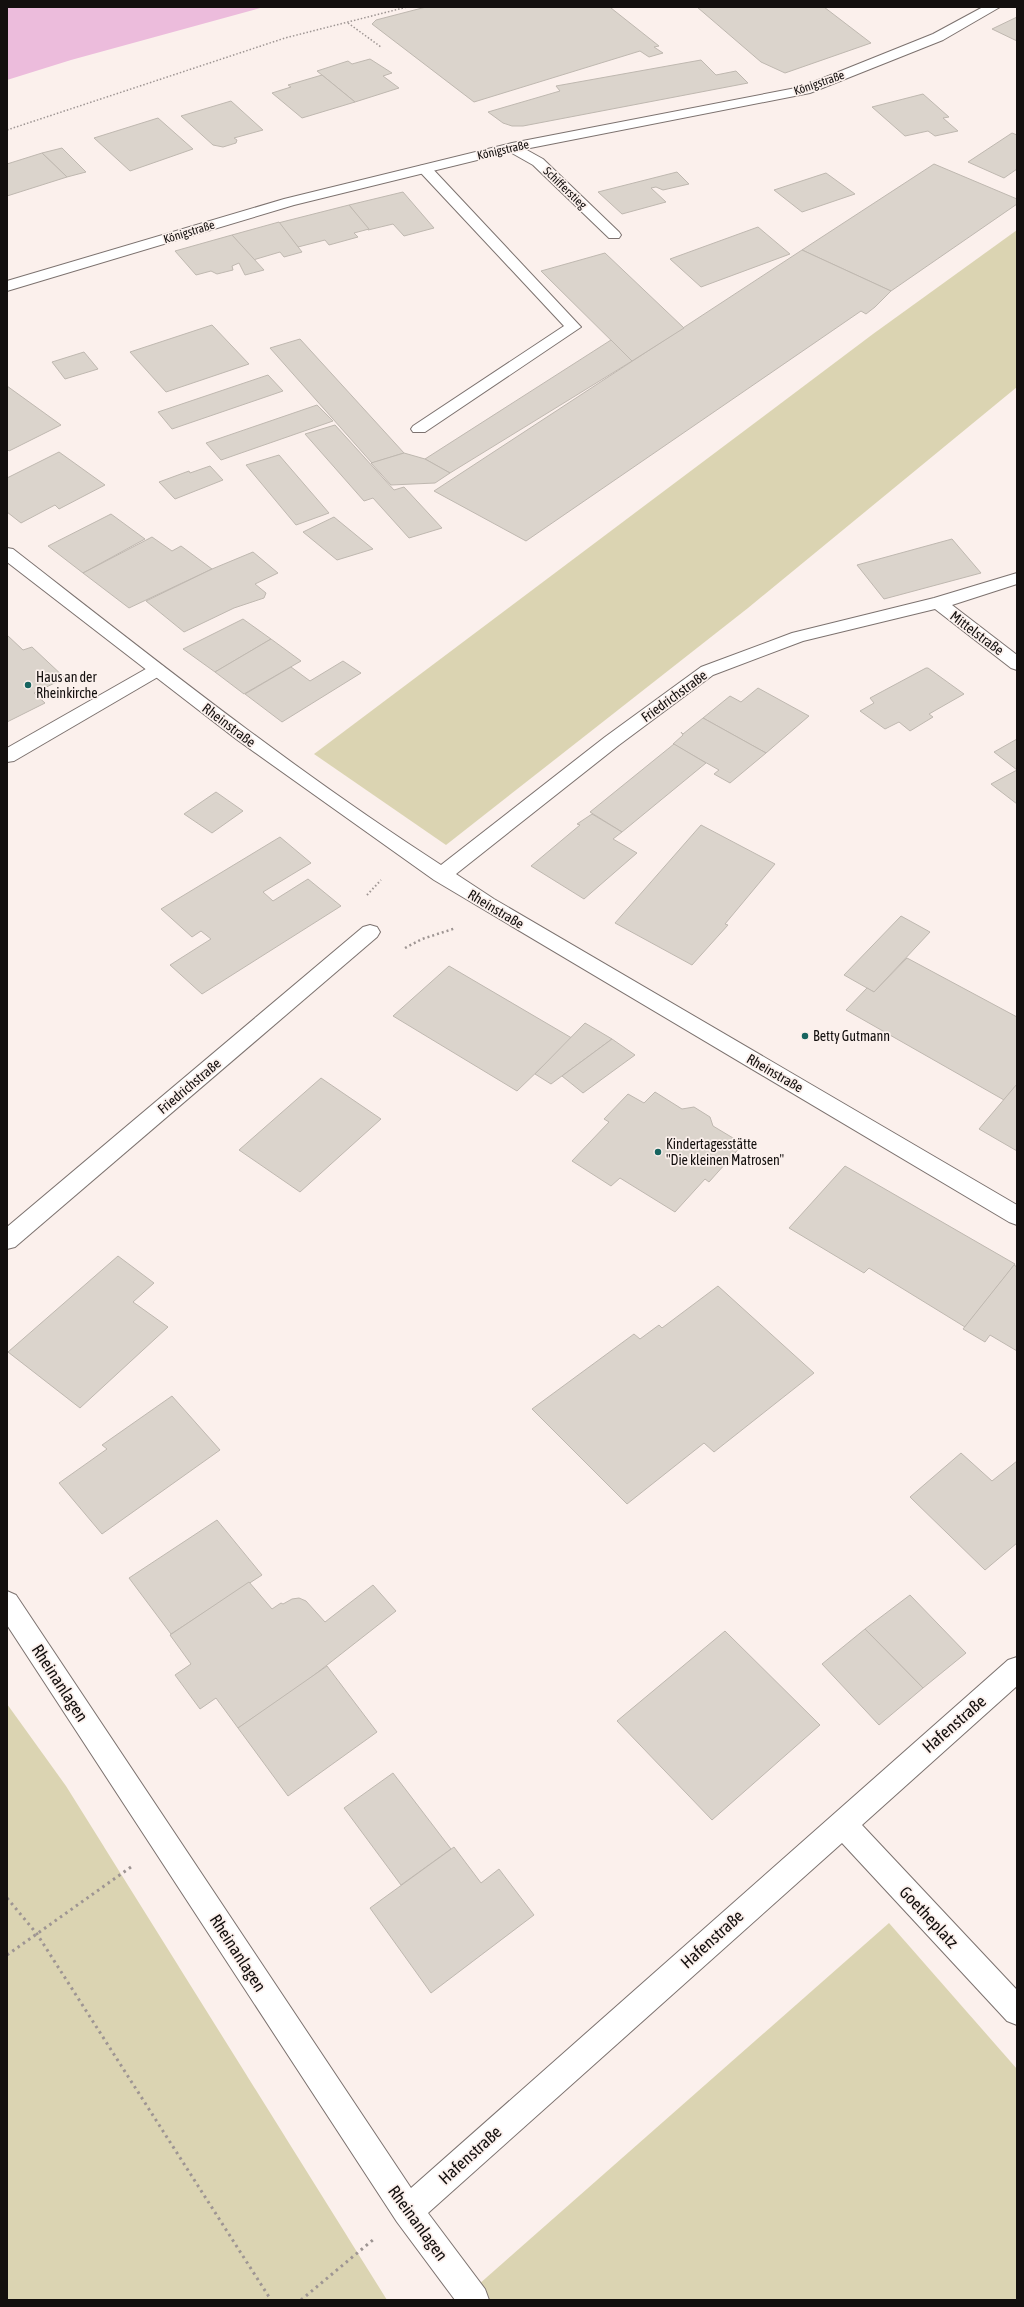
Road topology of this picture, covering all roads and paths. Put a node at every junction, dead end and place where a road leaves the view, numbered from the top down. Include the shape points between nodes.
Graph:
1 (407, 7) edge
2 (993, 7) edge
3 (348, 22) junction
4 (381, 47) dead end
5 (7, 130) edge
6 (512, 147) junction
7 (425, 169) junction
8 (614, 234) dead end
9 (7, 286) edge
10 (419, 429) dead end
11 (7, 553) edge
12 (1017, 578) edge
13 (938, 603) junction
14 (1017, 664) edge
15 (157, 670) junction
16 (7, 756) edge
17 (441, 875) junction
18 (487, 904) junction
19 (370, 932) dead end
20 (344, 954) junction
21 (1017, 1216) edge
22 (7, 1240) edge
23 (7, 1603) edge
24 (1017, 1669) edge
25 (842, 1823) junction
26 (165, 1842) junction
27 (7, 1898) edge
28 (37, 1934) junction
29 (7, 1955) edge
30 (1017, 2010) edge
31 (408, 2211) junction
32 (270, 2300) edge
33 (301, 2300) edge
34 (474, 2300) edge

1 - 3 path
2 - 6 street, Königstraße via 938,37 805,90
3 - 4 path
3 - 5 path via 285,38
6 - 7 street, Königstraße
6 - 8 street, Schifferstieg via 538,162
7 - 9 street, Königstraße via 289,202
7 - 10 street via 573,328
11 - 15 street, Rheinstraße
12 - 13 street, Friedrichstraße
13 - 14 street, Mittelstraße
13 - 17 street, Friedrichstraße via 798,637 707,671 612,741
15 - 16 street
15 - 17 street, Rheinstraße via 259,747
17 - 18 street, Rheinstraße
18 - 20 path via 460,927 422,939 382,960
18 - 21 street, Rheinstraße
19 - 20 street, Friedrichstraße
20 - 22 street, Friedrichstraße
23 - 26 street, Rheinanlagen
24 - 25 street, Hafenstraße
25 - 30 street, Goetheplatz
25 - 31 street, Hafenstraße
26 - 28 path
26 - 31 street, Rheinanlagen
27 - 28 path
28 - 29 path
28 - 32 path
31 - 33 path
31 - 34 street, Rheinanlagen

